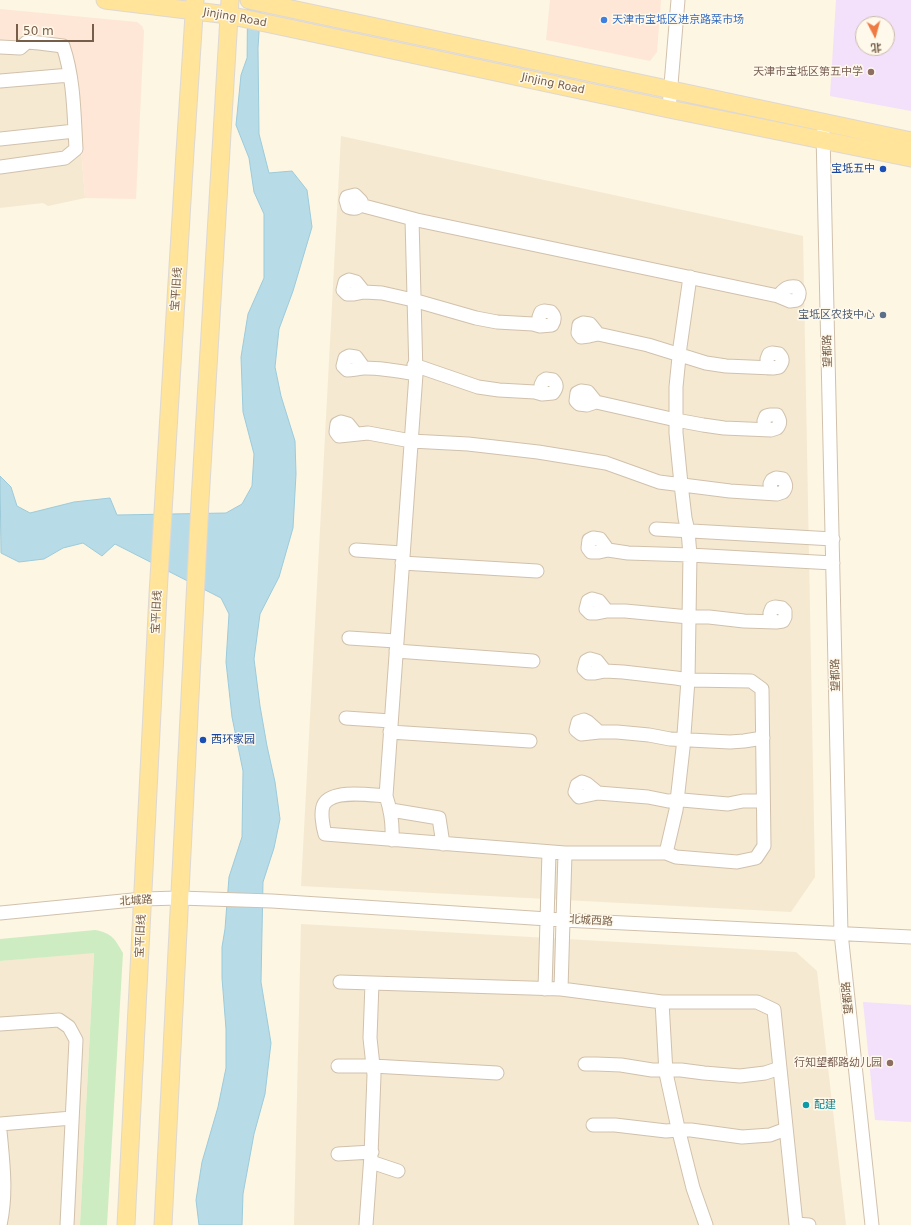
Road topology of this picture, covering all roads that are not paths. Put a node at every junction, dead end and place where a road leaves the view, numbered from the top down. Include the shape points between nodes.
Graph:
1 (105, 0) edge
2 (249, 0) edge
3 (678, 0) edge
4 (195, 5) edge
5 (229, 8) edge
6 (0, 47) edge
7 (70, 75) junction
8 (0, 81) edge
9 (670, 91) junction
10 (669, 108) junction
11 (823, 123) junction
12 (75, 131) junction
13 (0, 139) edge
14 (824, 141) junction
15 (911, 141) edge
16 (911, 158) edge
17 (0, 167) edge
18 (360, 205) dead end
19 (412, 219) junction
20 (690, 277) junction
21 (364, 292) dead end
22 (778, 296) dead end
23 (413, 300) junction
24 (540, 326) dead end
25 (598, 334) dead end
26 (679, 355) junction
27 (364, 368) dead end
28 (768, 368) dead end
29 (415, 369) junction
30 (542, 394) dead end
31 (596, 402) dead end
32 (676, 420) junction
33 (766, 429) dead end
34 (356, 434) dead end
35 (411, 441) junction
36 (681, 484) junction
37 (772, 493) dead end
38 (656, 529) dead end
39 (688, 531) junction
40 (832, 539) junction
41 (356, 550) dead end
42 (608, 550) dead end
43 (690, 555) junction
44 (402, 558) junction
45 (833, 563) junction
46 (537, 571) dead end
47 (607, 611) dead end
48 (689, 617) junction
49 (771, 622) dead end
50 (349, 638) dead end
51 (396, 646) junction
52 (533, 661) dead end
53 (605, 671) dead end
54 (688, 680) junction
55 (346, 718) dead end
56 (390, 726) junction
57 (599, 732) dead end
58 (763, 738) junction
59 (684, 739) junction
60 (530, 741) dead end
61 (598, 793) dead end
62 (386, 796) junction
63 (678, 801) junction
64 (763, 801) junction
65 (391, 810) junction
66 (392, 840) junction
67 (443, 844) junction
68 (549, 852) junction
69 (566, 853) junction
70 (666, 853) junction
71 (179, 898) junction
72 (143, 899) junction
73 (272, 901) joint
74 (0, 913) edge
75 (547, 918) junction
76 (563, 920) junction
77 (841, 933) junction
78 (911, 937) edge
79 (340, 982) dead end
80 (372, 984) junction
81 (545, 989) junction
82 (560, 989) junction
83 (662, 1002) junction
84 (0, 1024) edge
85 (585, 1064) dead end
86 (338, 1066) dead end
87 (373, 1066) junction
88 (780, 1068) junction
89 (666, 1069) junction
90 (496, 1073) dead end
91 (72, 1118) junction
92 (0, 1124) edge
93 (594, 1125) dead end
94 (786, 1129) junction
95 (678, 1130) junction
96 (0, 1131) edge
97 (338, 1154) dead end
98 (371, 1157) junction
99 (398, 1171) dead end
100 (809, 1224) edge
101 (0, 1225) edge
102 (67, 1225) edge
103 (126, 1225) edge
104 (163, 1225) edge
105 (366, 1225) edge
106 (706, 1225) edge
107 (872, 1225) edge

1 - 4 main road, Jinjing Road
2 - 9 main road, Jinjing Road
3 - 9 street
4 - 5 main road, Jinjing Road
4 - 72 main road, 宝平旧线 via 158,594
5 - 10 main road, Jinjing Road
5 - 71 main road
6 - 7 street via 20,48 27,42 63,46
7 - 8 street
7 - 12 street
9 - 10 street
9 - 11 main road, Jinjing Road
10 - 14 main road, Jinjing Road
11 - 14 street, 望都路
11 - 15 main road, Jinjing Road
12 - 13 street
12 - 17 street via 76,149 65,158
14 - 16 main road, Jinjing Road
14 - 40 street, 望都路
18 - 19 street
19 - 20 street
19 - 23 street
20 - 22 street
20 - 26 street
21 - 23 street
23 - 24 street via 476,318
23 - 29 street
25 - 26 street
26 - 28 street via 712,364
26 - 32 street
27 - 29 street
29 - 30 street via 478,387
29 - 35 street
31 - 32 street
32 - 33 street via 724,428
32 - 36 street
34 - 35 street via 368,433
35 - 36 street via 468,444 546,453 606,463 659,482
35 - 44 street
36 - 37 street via 730,491
36 - 39 street
38 - 39 street
39 - 40 street
39 - 43 street
40 - 45 street, 望都路
41 - 44 street
42 - 43 street
43 - 45 street
43 - 48 street
44 - 46 street
44 - 51 street
45 - 77 street, 望都路
47 - 48 street
48 - 49 street
48 - 54 street
50 - 51 street
51 - 52 street
51 - 56 street
53 - 54 street
54 - 58 street via 751,681 762,689
54 - 59 street
55 - 56 street
56 - 60 street
56 - 62 street
57 - 59 street
58 - 59 street via 730,742
58 - 64 street
59 - 63 street
61 - 63 street
62 - 65 street
62 - 66 street via 331,796 323,805 322,822 325,834
63 - 64 street via 728,804
63 - 70 street
64 - 70 street via 764,846 756,858 737,862 676,857
65 - 66 street
65 - 67 street via 439,818
66 - 67 street
67 - 68 street
68 - 69 street
68 - 75 street
69 - 70 street
69 - 76 street
71 - 72 street, 北城路
71 - 73 street, 北城路
71 - 104 main road
72 - 74 street, 北城路
72 - 103 main road, 宝平旧线
73 - 75 street, 北城西路
75 - 76 street, 北城西路
75 - 81 street
76 - 77 street, 北城西路
76 - 82 street
77 - 78 street, 北城西路
77 - 107 street, 望都路
79 - 80 street
80 - 81 street
80 - 87 street via 370,1038
81 - 82 street
82 - 83 street
83 - 88 street via 757,1002 774,1010
83 - 89 street
84 - 91 street via 59,1020 69,1027 76,1040
85 - 89 street
86 - 87 street
87 - 90 street
87 - 98 street
88 - 89 street via 740,1076
88 - 94 street
89 - 95 street
91 - 92 street
91 - 102 street
93 - 95 street
94 - 95 street via 770,1134 742,1136
94 - 100 street via 796,1224
95 - 106 street via 693,1188
96 - 101 street via 5,1175
97 - 98 street
98 - 99 street
98 - 105 street

